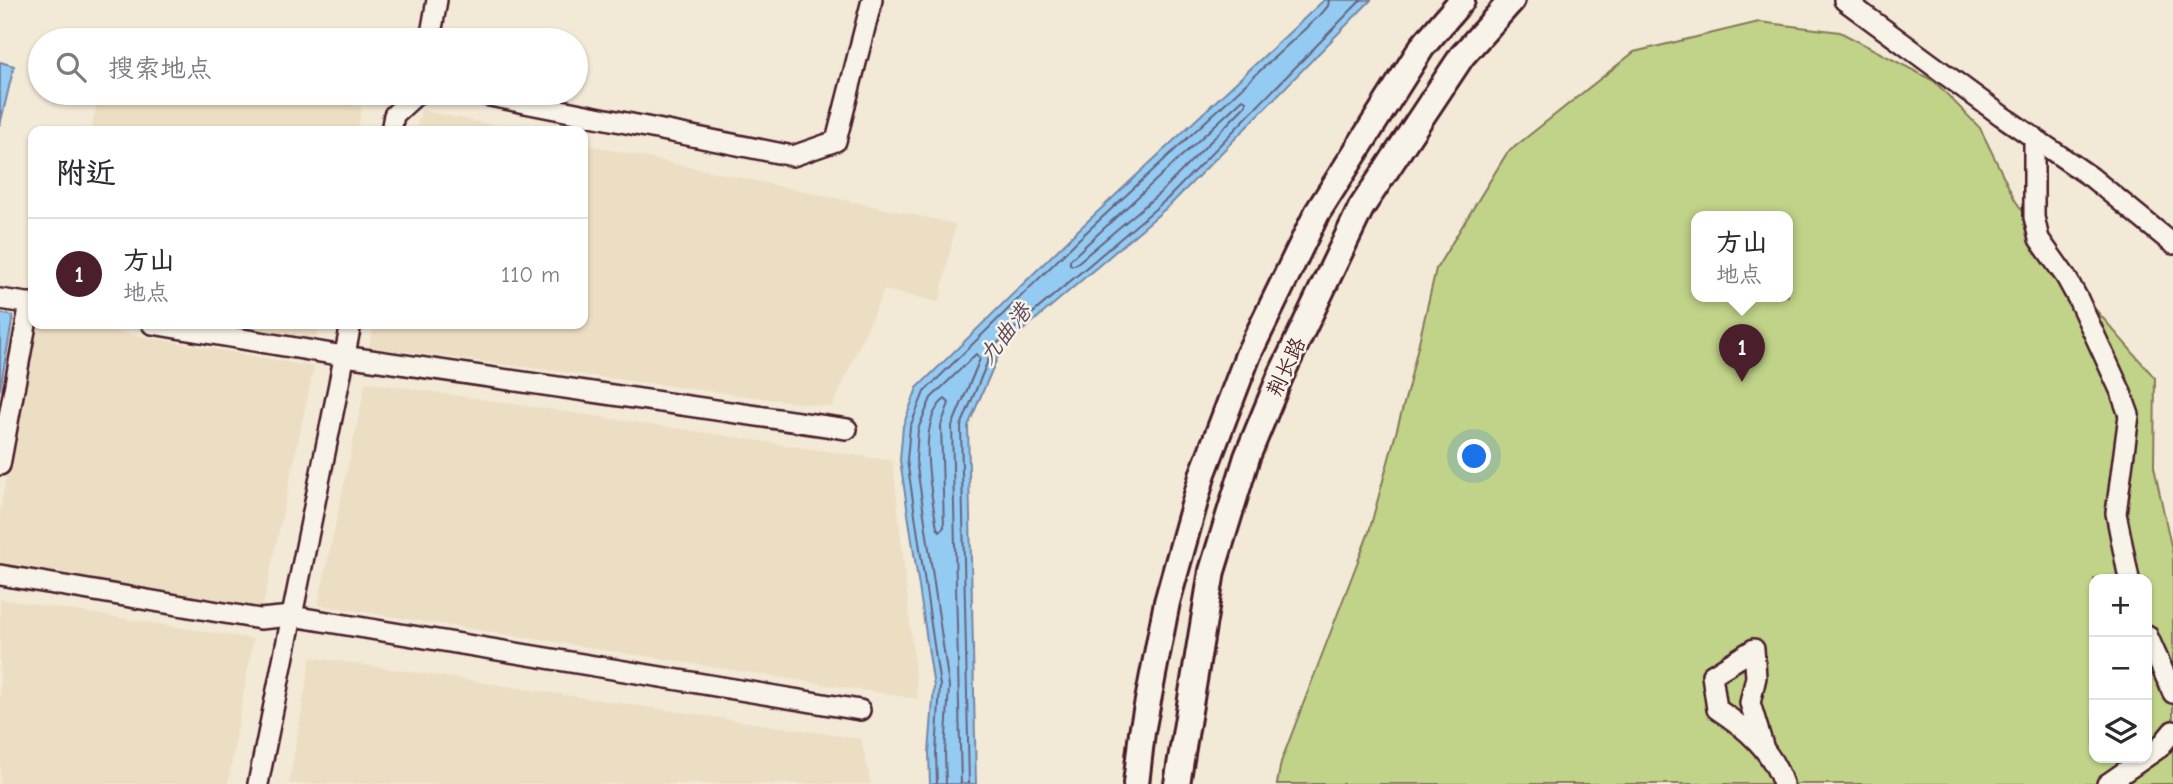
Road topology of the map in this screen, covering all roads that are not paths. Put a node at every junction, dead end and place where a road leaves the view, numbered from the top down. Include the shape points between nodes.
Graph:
1 (438, 0) edge
2 (872, 0) edge
3 (1462, 0) edge
4 (1512, 0) edge
5 (1844, 0) edge
6 (432, 28) edge
7 (408, 105) edge
8 (536, 105) edge
9 (393, 123) edge
10 (2034, 137) junction
11 (2173, 244) edge
12 (0, 299) edge
13 (28, 303) edge
14 (28, 324) edge
15 (182, 329) edge
16 (350, 329) edge
17 (344, 356) junction
18 (847, 429) dead end
19 (0, 465) edge
20 (2128, 574) edge
21 (0, 575) edge
22 (292, 616) junction
23 (2148, 637) edge
24 (2173, 693) edge
25 (860, 710) dead end
26 (2173, 731) edge
27 (1764, 749) junction
28 (258, 784) edge
29 (1136, 784) edge
30 (1177, 784) edge
31 (1783, 784) edge
32 (2107, 784) edge

1 - 6 street
2 - 8 street via 836,141 793,156
3 - 29 main road, 荆长路 via 1422,47 1318,213 1248,355 1203,473 1167,602
4 - 30 main road, 荆长路 via 1462,56 1362,208 1280,377 1247,457 1212,571
5 - 10 street
7 - 9 street
10 - 11 street
10 - 20 street via 2034,217 2039,239 2078,299 2129,415 2116,513
12 - 13 street
14 - 19 street
15 - 17 street
16 - 17 street
17 - 18 street
17 - 22 street
21 - 22 street via 260,619
22 - 25 street
22 - 28 street
23 - 24 street
26 - 32 street via 2159,748
27 - 27 street via 1717,709 1712,675 1754,649 1756,677 1751,703
27 - 31 street

